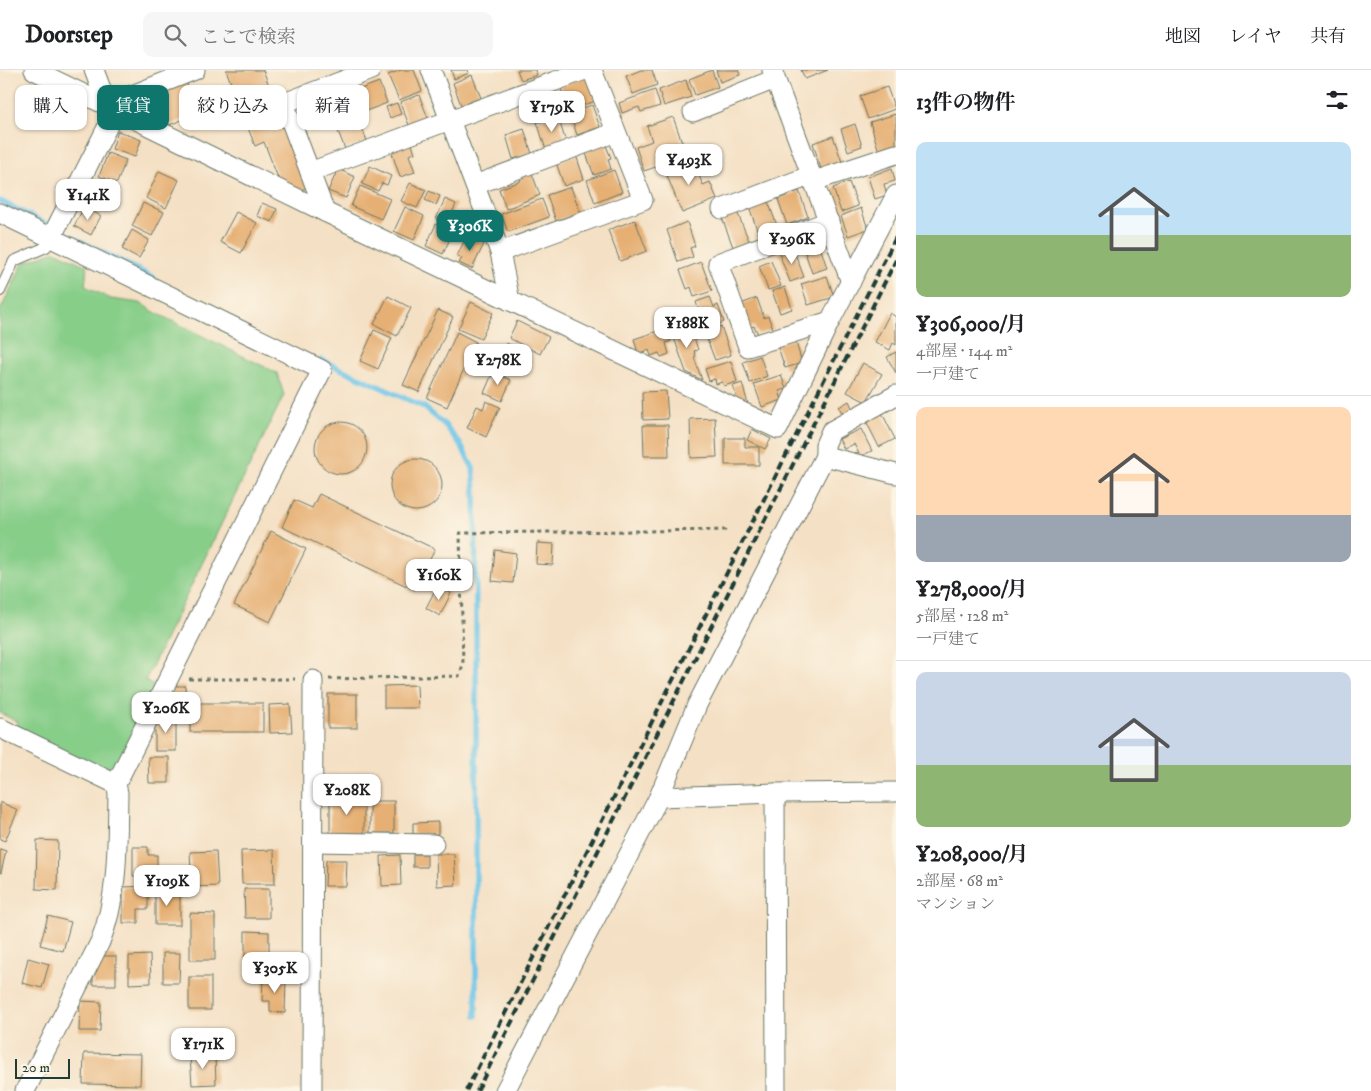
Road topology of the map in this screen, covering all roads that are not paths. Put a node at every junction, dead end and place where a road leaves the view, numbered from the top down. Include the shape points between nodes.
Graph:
1 (34, 70) edge
2 (94, 70) edge
3 (195, 70) edge
4 (372, 70) edge
5 (432, 70) edge
6 (585, 70) edge
7 (592, 70) edge
8 (773, 74) edge
9 (101, 85) edge
10 (162, 85) edge
11 (97, 101) edge
12 (693, 112) dead end
13 (450, 119) junction
14 (102, 130) edge
15 (157, 130) edge
16 (616, 132) junction
17 (896, 154) edge
18 (310, 172) junction
19 (813, 178) junction
20 (475, 185) junction
21 (896, 195) edge
22 (722, 209) dead end
23 (325, 212) junction
24 (0, 213) edge
25 (829, 221) junction
26 (54, 232) junction
27 (500, 252) junction
28 (851, 282) junction
29 (0, 291) edge
30 (510, 301) junction
31 (830, 322) junction
32 (896, 395) edge
33 (825, 456) junction
34 (896, 474) edge
35 (313, 680) road end
36 (0, 728) edge
37 (116, 784) junction
38 (896, 792) edge
39 (776, 793) junction
40 (659, 797) junction
41 (313, 842) junction
42 (434, 844) dead end
43 (25, 1091) edge
44 (312, 1091) edge
45 (505, 1091) edge
46 (776, 1091) edge

1 - 11 street
2 - 9 street
3 - 10 street
4 - 18 street via 284,103
5 - 13 street
6 - 13 street
7 - 16 street
8 - 12 street
8 - 19 street
13 - 18 street
13 - 20 street
14 - 26 street
15 - 23 street
16 - 20 street
16 - 27 street via 643,200
17 - 19 street
18 - 23 street
19 - 22 street
19 - 25 street
20 - 27 street
21 - 28 street
23 - 30 street
24 - 26 street
25 - 28 street
25 - 31 street via 718,263 748,347
26 - 29 lane via 46,247 14,261
26 - 37 street via 322,370
27 - 30 street
28 - 31 street
30 - 31 street via 778,429
32 - 33 street via 831,431 825,444
33 - 34 street
33 - 40 street via 697,705
35 - 41 street
36 - 37 street
37 - 43 street via 115,883 108,922
38 - 39 street
39 - 40 street
39 - 46 street
40 - 45 street
41 - 42 street
41 - 44 street

